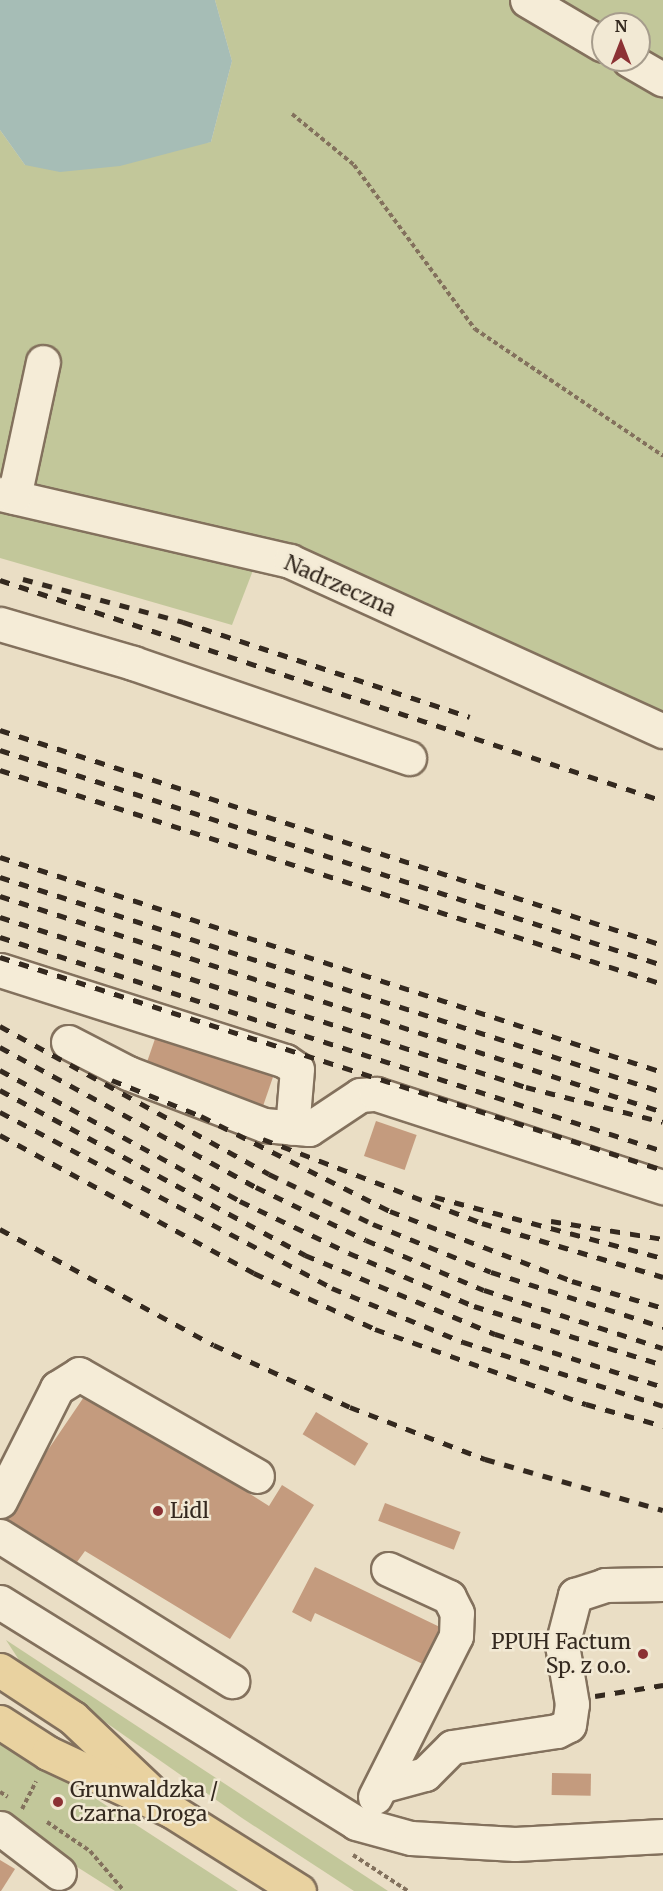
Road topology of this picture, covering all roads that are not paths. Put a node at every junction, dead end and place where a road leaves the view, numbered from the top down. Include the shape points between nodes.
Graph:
1 (527, 0) edge
2 (591, 38) edge
3 (649, 72) edge
4 (663, 80) edge
5 (43, 362) dead end
6 (7, 496) edge
7 (0, 624) edge
8 (663, 731) edge
9 (409, 758) dead end
10 (0, 970) edge
11 (68, 1042) dead end
12 (292, 1128) junction
13 (663, 1187) edge
14 (257, 1476) dead end
15 (0, 1501) edge
16 (0, 1536) edge
17 (388, 1569) dead end
18 (663, 1584) edge
19 (0, 1602) edge
20 (0, 1670) edge
21 (232, 1682) dead end
22 (0, 1722) edge
23 (384, 1785) junction
24 (172, 1811) junction
25 (12, 1818) edge
26 (356, 1823) junction
27 (663, 1836) edge
28 (59, 1872) dead end
29 (299, 1891) edge

1 - 2 street
3 - 4 street
5 - 6 street
6 - 8 street, Nadrzeczna via 290,561
7 - 9 street via 133,663
10 - 12 street via 285,1061 297,1069
11 - 12 street via 159,1085 264,1125
12 - 13 street via 309,1129 360,1095 376,1094
14 - 15 street via 79,1374 57,1388
16 - 21 street
17 - 23 street via 449,1597 458,1613 456,1636
18 - 23 street via 605,1585 575,1595 562,1645 572,1704 569,1725 557,1731 452,1747 425,1774
19 - 26 street
20 - 24 main road via 73,1718
22 - 24 main road via 48,1753
23 - 26 street
24 - 29 main road
25 - 28 street
26 - 27 street via 411,1838 515,1844

